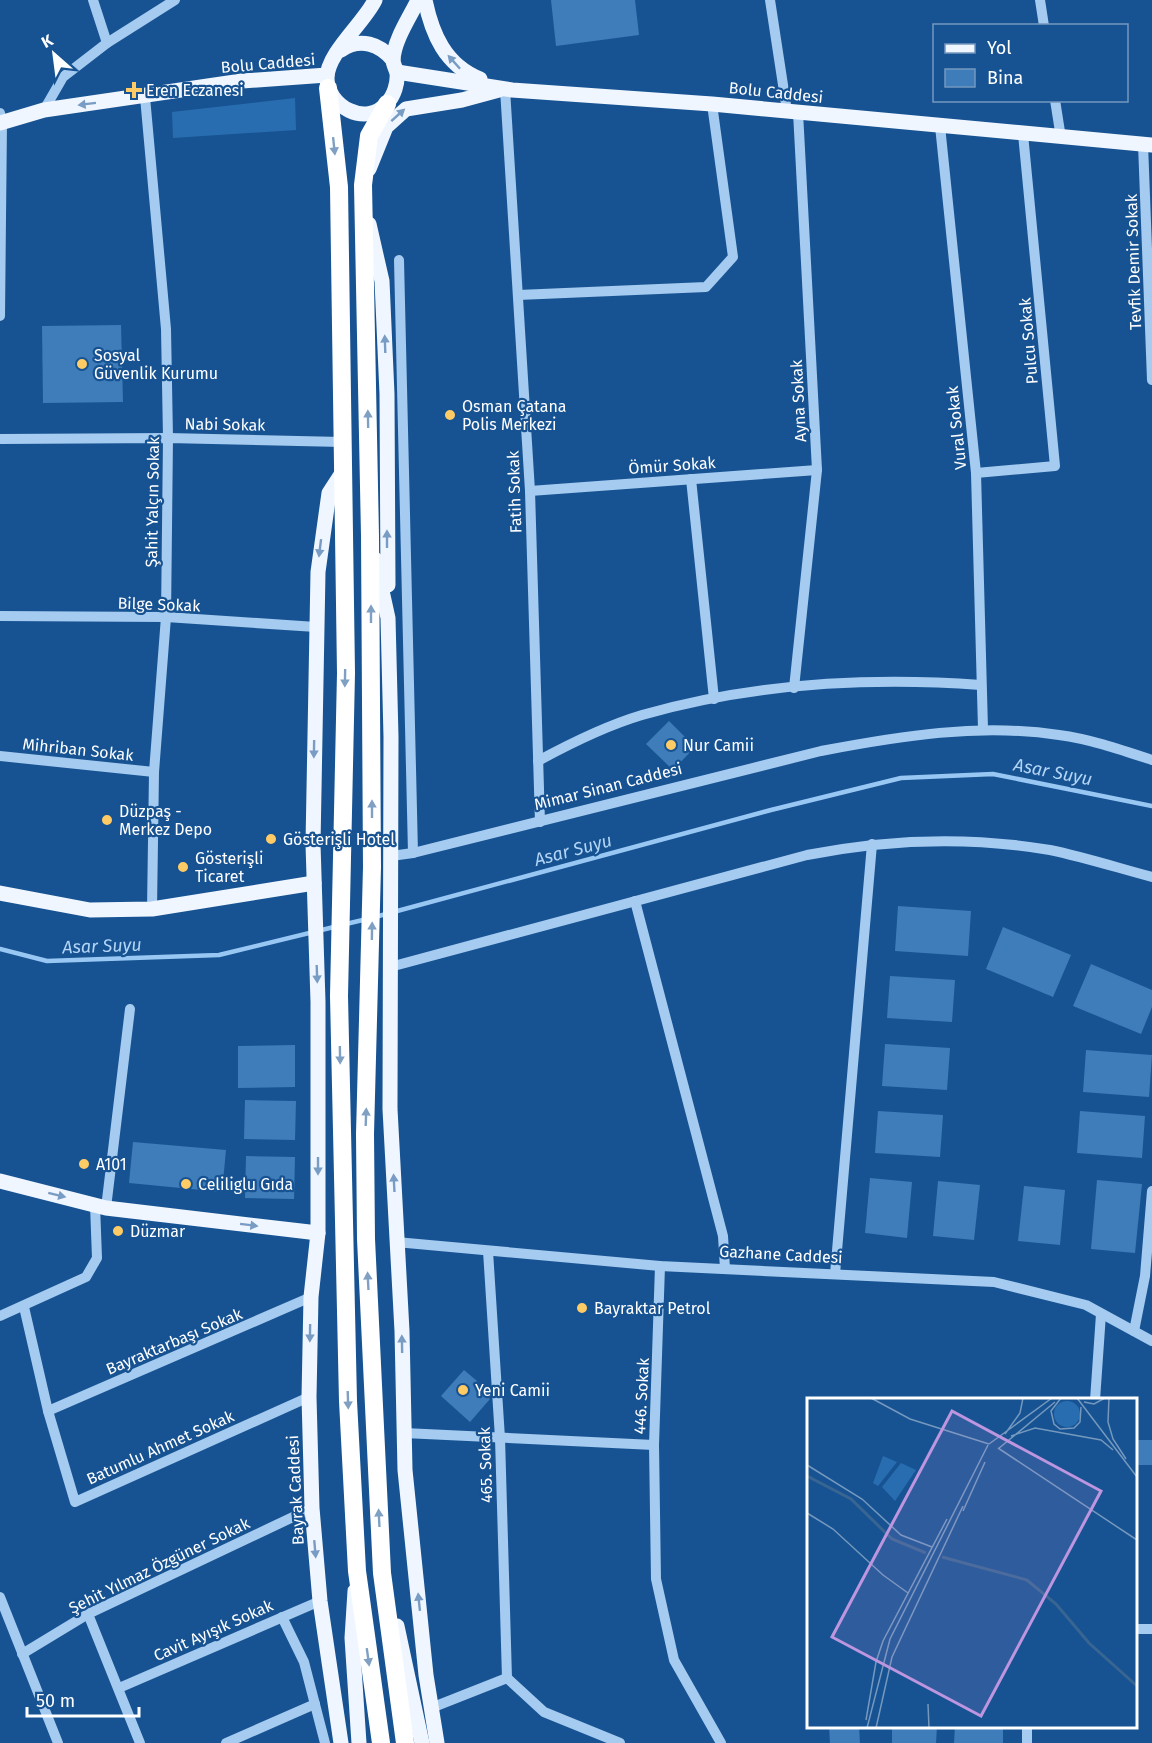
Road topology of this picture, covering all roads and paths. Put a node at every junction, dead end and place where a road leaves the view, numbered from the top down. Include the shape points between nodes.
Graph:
1 (93, 0) edge
2 (174, 0) edge
3 (418, 0) edge
4 (425, 0) edge
5 (770, 0) edge
6 (1040, 0) edge
7 (371, 3) edge
8 (1044, 24) edge
9 (107, 43) junction
10 (335, 55) junction
11 (395, 66) junction
12 (327, 82) junction
13 (505, 89) junction
14 (145, 97) junction
15 (1055, 102) edge
16 (387, 104) junction
17 (712, 104) junction
18 (44, 110) junction
19 (792, 111) junction
20 (1, 119) edge
21 (940, 126) junction
22 (1023, 134) junction
23 (1061, 138) junction
24 (1148, 144) edge
25 (363, 194) junction
26 (399, 260) dead end
27 (518, 295) junction
28 (0, 316) edge
29 (1152, 380) edge
30 (168, 438) junction
31 (0, 439) edge
32 (342, 442) junction
33 (817, 470) junction
34 (342, 473) junction
35 (976, 473) junction
36 (691, 479) junction
37 (530, 491) junction
38 (370, 536) junction
39 (0, 616) edge
40 (166, 617) junction
41 (388, 623) junction
42 (316, 627) junction
43 (409, 629) junction
44 (981, 685) junction
45 (794, 688) junction
46 (714, 699) junction
47 (982, 729) junction
48 (0, 756) edge
49 (1152, 759) edge
50 (538, 761) junction
51 (154, 772) junction
52 (540, 822) junction
53 (872, 844) junction
54 (413, 853) junction
55 (391, 862) junction
56 (1152, 877) edge
57 (314, 883) junction
58 (0, 893) edge
59 (635, 901) junction
60 (152, 909) junction
61 (389, 960) junction
62 (130, 1009) dead end
63 (0, 1181) edge
64 (1152, 1191) edge
65 (100, 1206) junction
66 (318, 1233) junction
67 (396, 1242) junction
68 (488, 1251) junction
69 (660, 1266) junction
70 (725, 1269) junction
71 (835, 1274) junction
72 (311, 1297) junction
73 (24, 1307) junction
74 (1101, 1314) junction
75 (0, 1316) edge
76 (1134, 1331) junction
77 (1152, 1341) edge
78 (309, 1396) junction
79 (1095, 1398) edge
80 (48, 1411) junction
81 (404, 1433) junction
82 (500, 1438) junction
83 (654, 1445) junction
84 (312, 1508) junction
85 (381, 1568) junction
86 (357, 1570) junction
87 (0, 1598) edge
88 (320, 1601) junction
89 (88, 1614) junction
90 (282, 1617) junction
91 (22, 1654) junction
92 (507, 1677) junction
93 (119, 1688) junction
94 (315, 1704) junction
95 (431, 1708) junction
96 (58, 1743) edge
97 (140, 1743) edge
98 (225, 1743) edge
99 (325, 1743) edge
100 (341, 1743) edge
101 (359, 1743) edge
102 (381, 1743) edge
103 (405, 1743) edge
104 (422, 1743) edge
105 (437, 1743) edge
106 (620, 1743) edge
107 (721, 1743) edge

1 - 9 street
2 - 9 street
3 - 11 main road via 401,35
13 -> 4 main road via 464,72 448,56 430,28
5 - 19 street, Ayna Sokak
6 - 8 street
7 - 10 main road
9 - 18 street via 63,77
10 - 11 main road via 354,44 366,43 386,52
10 - 12 main road
11 - 13 main road, Bolu Caddesi
11 - 16 main road via 396,87
12 - 14 main road, Bolu Caddesi via 242,81
12 - 16 main road via 333,99 353,112 377,111
12 -> 32 highway via 339,187
13 - 17 main road, Bolu Caddesi
25 -> 13 main road via 386,127 406,109
13 - 27 street, Fatih Sokak
14 -> 18 main road, Bolu Caddesi
14 - 30 street, Şahit Yalçın Sokak via 166,329
15 - 23 street
16 - 25 highway via 369,136
17 - 19 main road, Bolu Caddesi
17 - 27 street via 733,257 706,287
18 - 20 main road, Bolu Caddesi
19 - 21 main road, Bolu Caddesi
19 - 33 street, Ayna Sokak
20 - 28 street
21 - 22 main road, Bolu Caddesi
21 - 35 street, Vural Sokak
22 - 23 main road, Bolu Caddesi
22 - 35 street, Pulcu Sokak via 1055,466
23 - 24 main road, Bolu Caddesi
24 - 29 street, Tevfik Demir Sokak
38 -> 25 highway
41 -> 25 main road via 387,394 382,280
26 - 43 street
27 - 37 street, Fatih Sokak
30 - 31 street, Nabi Sokak
30 - 32 street, Nabi Sokak
30 - 40 street, Şahit Yalçın Sokak
32 - 34 highway
33 - 36 street, Ömür Sokak
33 - 45 street, Ayna Sokak
34 -> 42 main road, Bayrak Caddesi via 329,494 324,521
34 -> 86 highway via 346,673 339,996 348,1401
35 - 44 street, Vural Sokak
36 - 37 street, Ömür Sokak
36 - 46 street
37 - 50 street, Fatih Sokak
38 - 41 main road
85 -> 38 highway via 366,1239 372,867
39 - 40 street, Bilge Sokak
40 - 42 street, Bilge Sokak
40 - 51 street, Şahit Yalçın Sokak
41 - 43 street
41 - 55 main road
42 -> 57 main road, Bayrak Caddesi
43 - 54 street
44 - 45 street via 881,682
44 - 47 street, Vural Sokak
45 - 46 street
46 - 50 street via 619,723
47 - 49 street, Mimar Sinan Caddesi via 1061,735
47 - 52 street, Mimar Sinan Caddesi via 880,739 821,750
48 - 51 street, Mihriban Sokak
50 - 52 street, Fatih Sokak
51 - 60 street, Şahit Yalçın Sokak
52 - 54 street, Mimar Sinan Caddesi
53 - 56 street via 939,840 1020,846
53 - 59 street via 807,855
53 - 71 street
54 - 55 street, Mimar Sinan Caddesi
55 - 61 main road
57 - 60 main road
57 -> 66 main road, Bayrak Caddesi
58 - 60 main road via 90,910
59 - 61 street
59 - 70 street via 723,1236
67 -> 61 main road
62 - 65 street
63 -> 65 main road
64 - 76 street via 1145,1276
65 -> 66 main road
65 - 73 street via 97,1258 86,1277
66 - 72 main road, Bayrak Caddesi
67 - 68 street, Gazhane Caddesi
81 -> 67 main road
68 - 69 street, Gazhane Caddesi
68 - 82 street, 465. Sokak
69 - 70 street, Gazhane Caddesi
69 - 83 street, 446. Sokak
70 - 71 street, Gazhane Caddesi
71 - 74 street, Gazhane Caddesi via 994,1282 1086,1305
72 -> 78 main road, Bayrak Caddesi
72 - 80 street, Bayraktarbaşı Sokak
73 - 75 street
73 - 80 street, Batumlu Ahmet Sokak
74 - 76 street, Gazhane Caddesi
74 - 79 street
76 - 77 street, Gazhane Caddesi
78 - 80 street, Batumlu Ahmet Sokak via 75,1502
78 - 84 main road, Bayrak Caddesi
81 - 82 street, 446. Sokak
95 -> 81 main road
82 - 83 street, 446. Sokak
82 - 92 street, 465. Sokak
83 - 107 street via 656,1579 674,1660
84 -> 88 main road, Bayrak Caddesi
84 - 89 street, Şehit Yılmaz Özgüner Sokak
85 - 103 highway
85 - 104 main road
86 - 101 main road via 352,1638
86 -> 102 highway
87 - 91 street
88 - 90 street, Cavit Ayışık Sokak
88 - 100 main road, Bayrak Caddesi
89 - 91 street, Şehit Yılmaz Özgüner Sokak
89 - 93 street
90 - 93 street, Cavit Ayışık Sokak
90 - 94 street via 304,1662
91 - 96 street
92 - 95 street
92 - 106 street via 544,1712
93 - 97 street
94 - 98 street
94 - 99 street
95 - 105 main road

